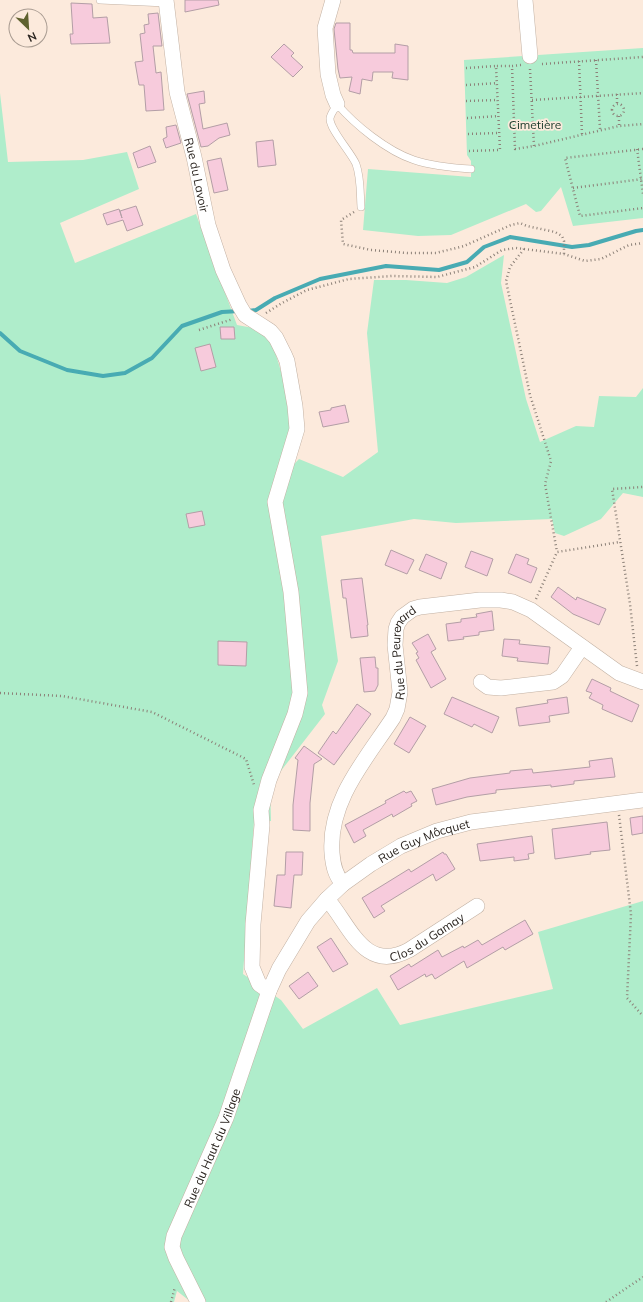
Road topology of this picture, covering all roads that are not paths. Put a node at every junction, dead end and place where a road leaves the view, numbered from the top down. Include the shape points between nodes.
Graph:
1 (100, 0) edge
2 (333, 0) edge
3 (525, 0) edge
4 (166, 2) edge
5 (530, 62) road end
6 (337, 104) junction
7 (471, 169) dead end
8 (361, 207) road end
9 (582, 647) junction
10 (640, 681) edge
11 (481, 682) dead end
12 (643, 800) edge
13 (343, 884) junction
14 (328, 899) junction
15 (477, 906) dead end
16 (269, 991) junction
17 (198, 1302) edge

1 - 4 lane
2 - 6 street via 325,28 328,74
3 - 5 street
4 - 16 street, Rue du Lavoir via 177,92 208,225 223,270 239,305 276,338 287,362 295,406 297,429 275,502 291,592 300,693 261,810 262,825 253,924 252,967 259,984
6 - 7 lane via 390,150 414,160
6 - 8 lane via 330,120 355,163 359,177
9 - 10 street, Rue du Peurenard via 618,673
9 - 11 street via 562,676 553,682 501,688 488,687
9 - 13 street, Rue du Peurenard via 531,610 513,602 480,600 420,607 408,612 398,623 395,637 400,692 397,709 350,782 334,820 331,840 332,862
12 - 13 street, Rue Guy Môcquet via 471,822 436,831 401,846
13 - 14 street, Rue Guy Môcquet
14 - 15 street, Clos du Gamay via 358,943 372,953 385,956 402,954
14 - 16 street, Rue Guy Môcquet via 308,921
16 - 17 street, Rue du Haut du Village via 226,1118 174,1236 172,1248

